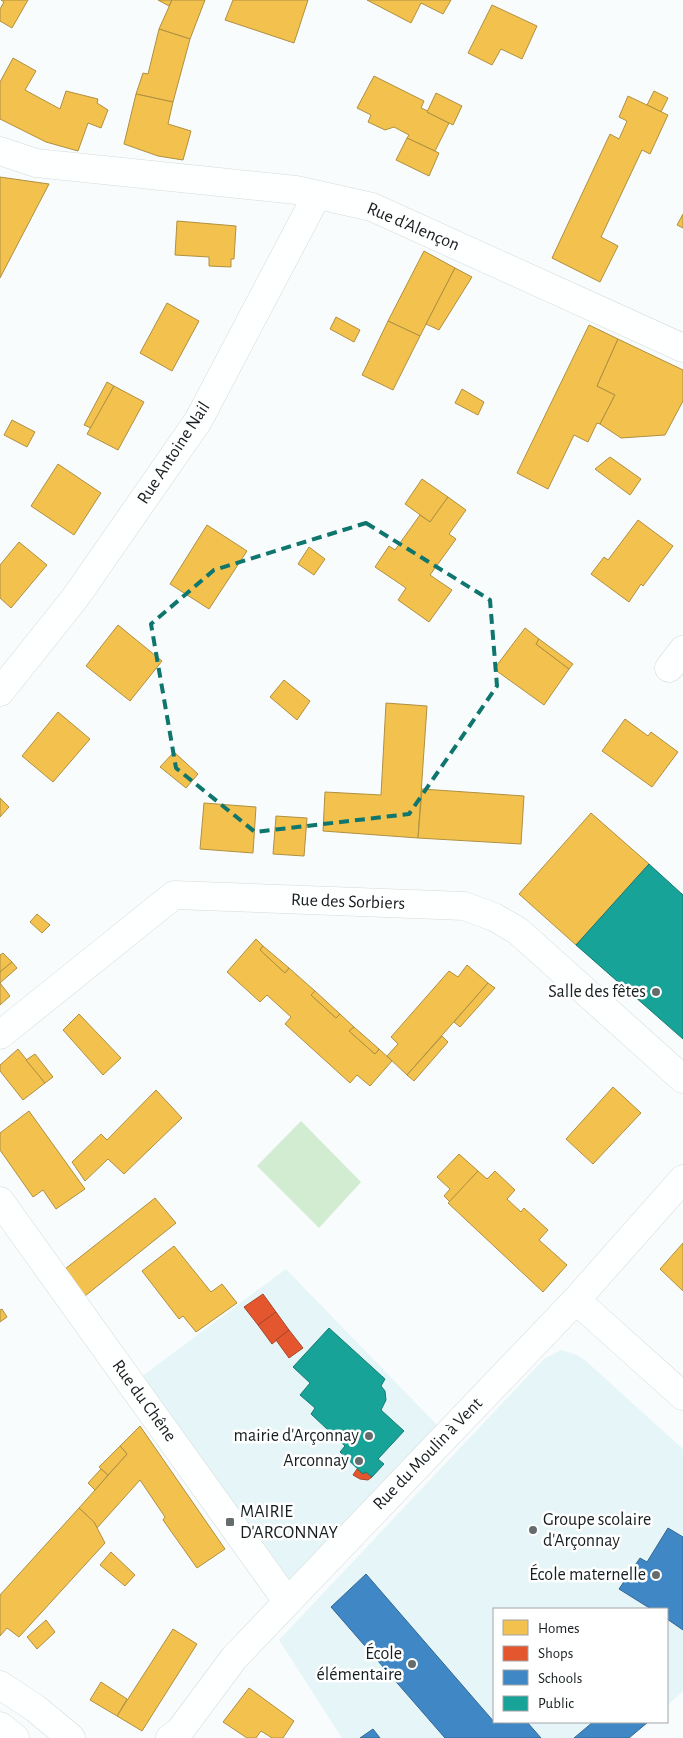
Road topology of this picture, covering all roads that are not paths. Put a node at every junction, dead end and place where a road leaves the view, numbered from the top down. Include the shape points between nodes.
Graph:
1 (0, 151) edge
2 (317, 195) junction
3 (683, 348) edge
4 (0, 692) edge
5 (0, 1035) edge
6 (683, 1079) edge
7 (683, 1180) edge
8 (0, 1201) edge
9 (576, 1300) junction
10 (683, 1396) edge
11 (287, 1601) junction
12 (0, 1685) edge
13 (0, 1726) edge
14 (176, 1736) edge
15 (15, 1738) edge
16 (71, 1738) edge

1 - 2 street, Rue d'Alençon via 36,163 296,190
2 - 3 street, Rue d'Alençon via 372,207
2 - 4 street, Rue Antoine Nail via 198,421 75,598
5 - 6 street, Rue des Sorbiers via 174,895 464,906 494,917 518,931
7 - 9 street, Rue du Moulin à Vent
8 - 11 street, Rue du Chêne
9 - 10 street
9 - 11 street, Rue du Moulin à Vent
11 - 14 street, Rue du Moulin à Vent via 234,1658
12 - 16 street via 35,1708
13 - 15 street

